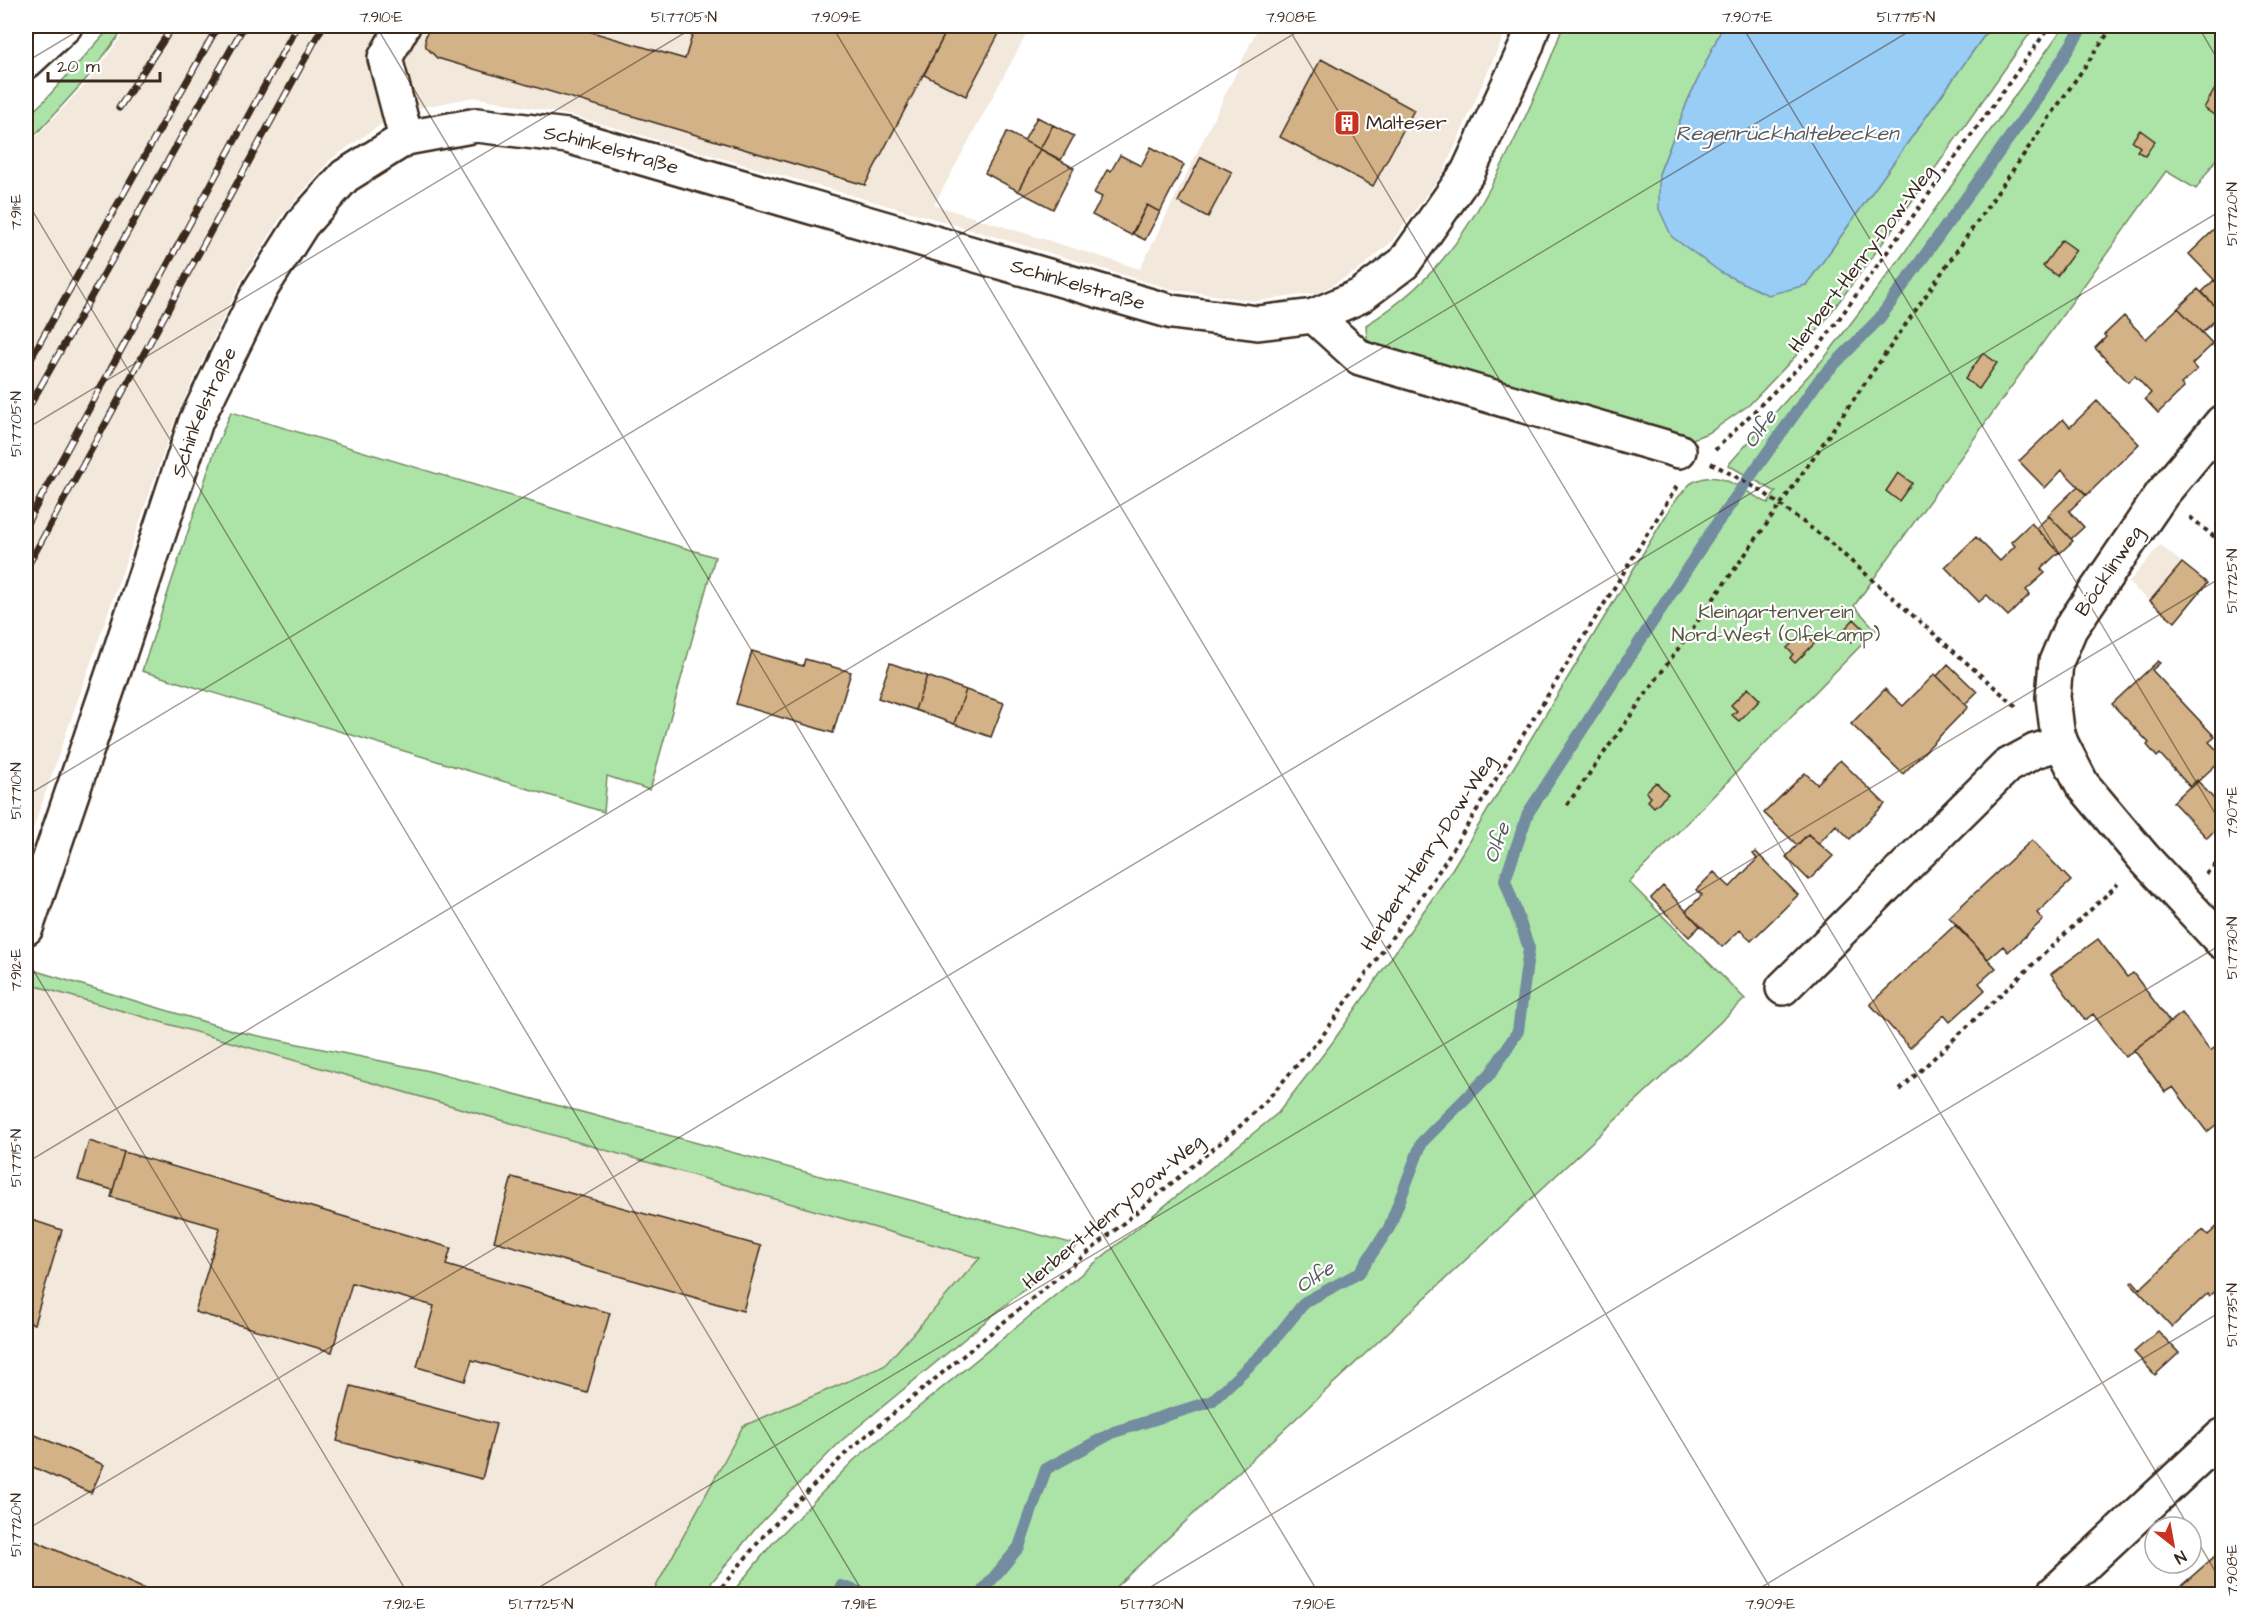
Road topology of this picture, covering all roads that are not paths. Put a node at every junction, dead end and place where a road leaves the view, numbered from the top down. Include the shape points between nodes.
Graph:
1 (65, 26) edge
2 (403, 26) edge
3 (1533, 26) edge
4 (26, 62) edge
5 (406, 138) junction
6 (1314, 316) junction
7 (2223, 422) edge
8 (1681, 466) road end
9 (2059, 736) junction
10 (26, 928) edge
11 (2223, 942) edge
12 (1783, 988) dead end
13 (2223, 1436) edge
14 (2053, 1594) edge

1 - 4 street
2 - 5 street via 385,58
3 - 6 street, Schinkelstraße via 1467,172 1404,262 1360,296
5 - 6 street, Schinkelstraße via 477,125 567,136 1172,312 1258,323
5 - 10 street, Schinkelstraße via 345,176 302,224 260,290 196,421
6 - 8 street via 1360,358
7 - 9 street, Böcklinweg via 2162,494 2070,629 2056,662 2053,697
9 - 11 street, Böcklinweg via 2082,784 2144,858
9 - 12 street via 2007,766
13 - 14 street

